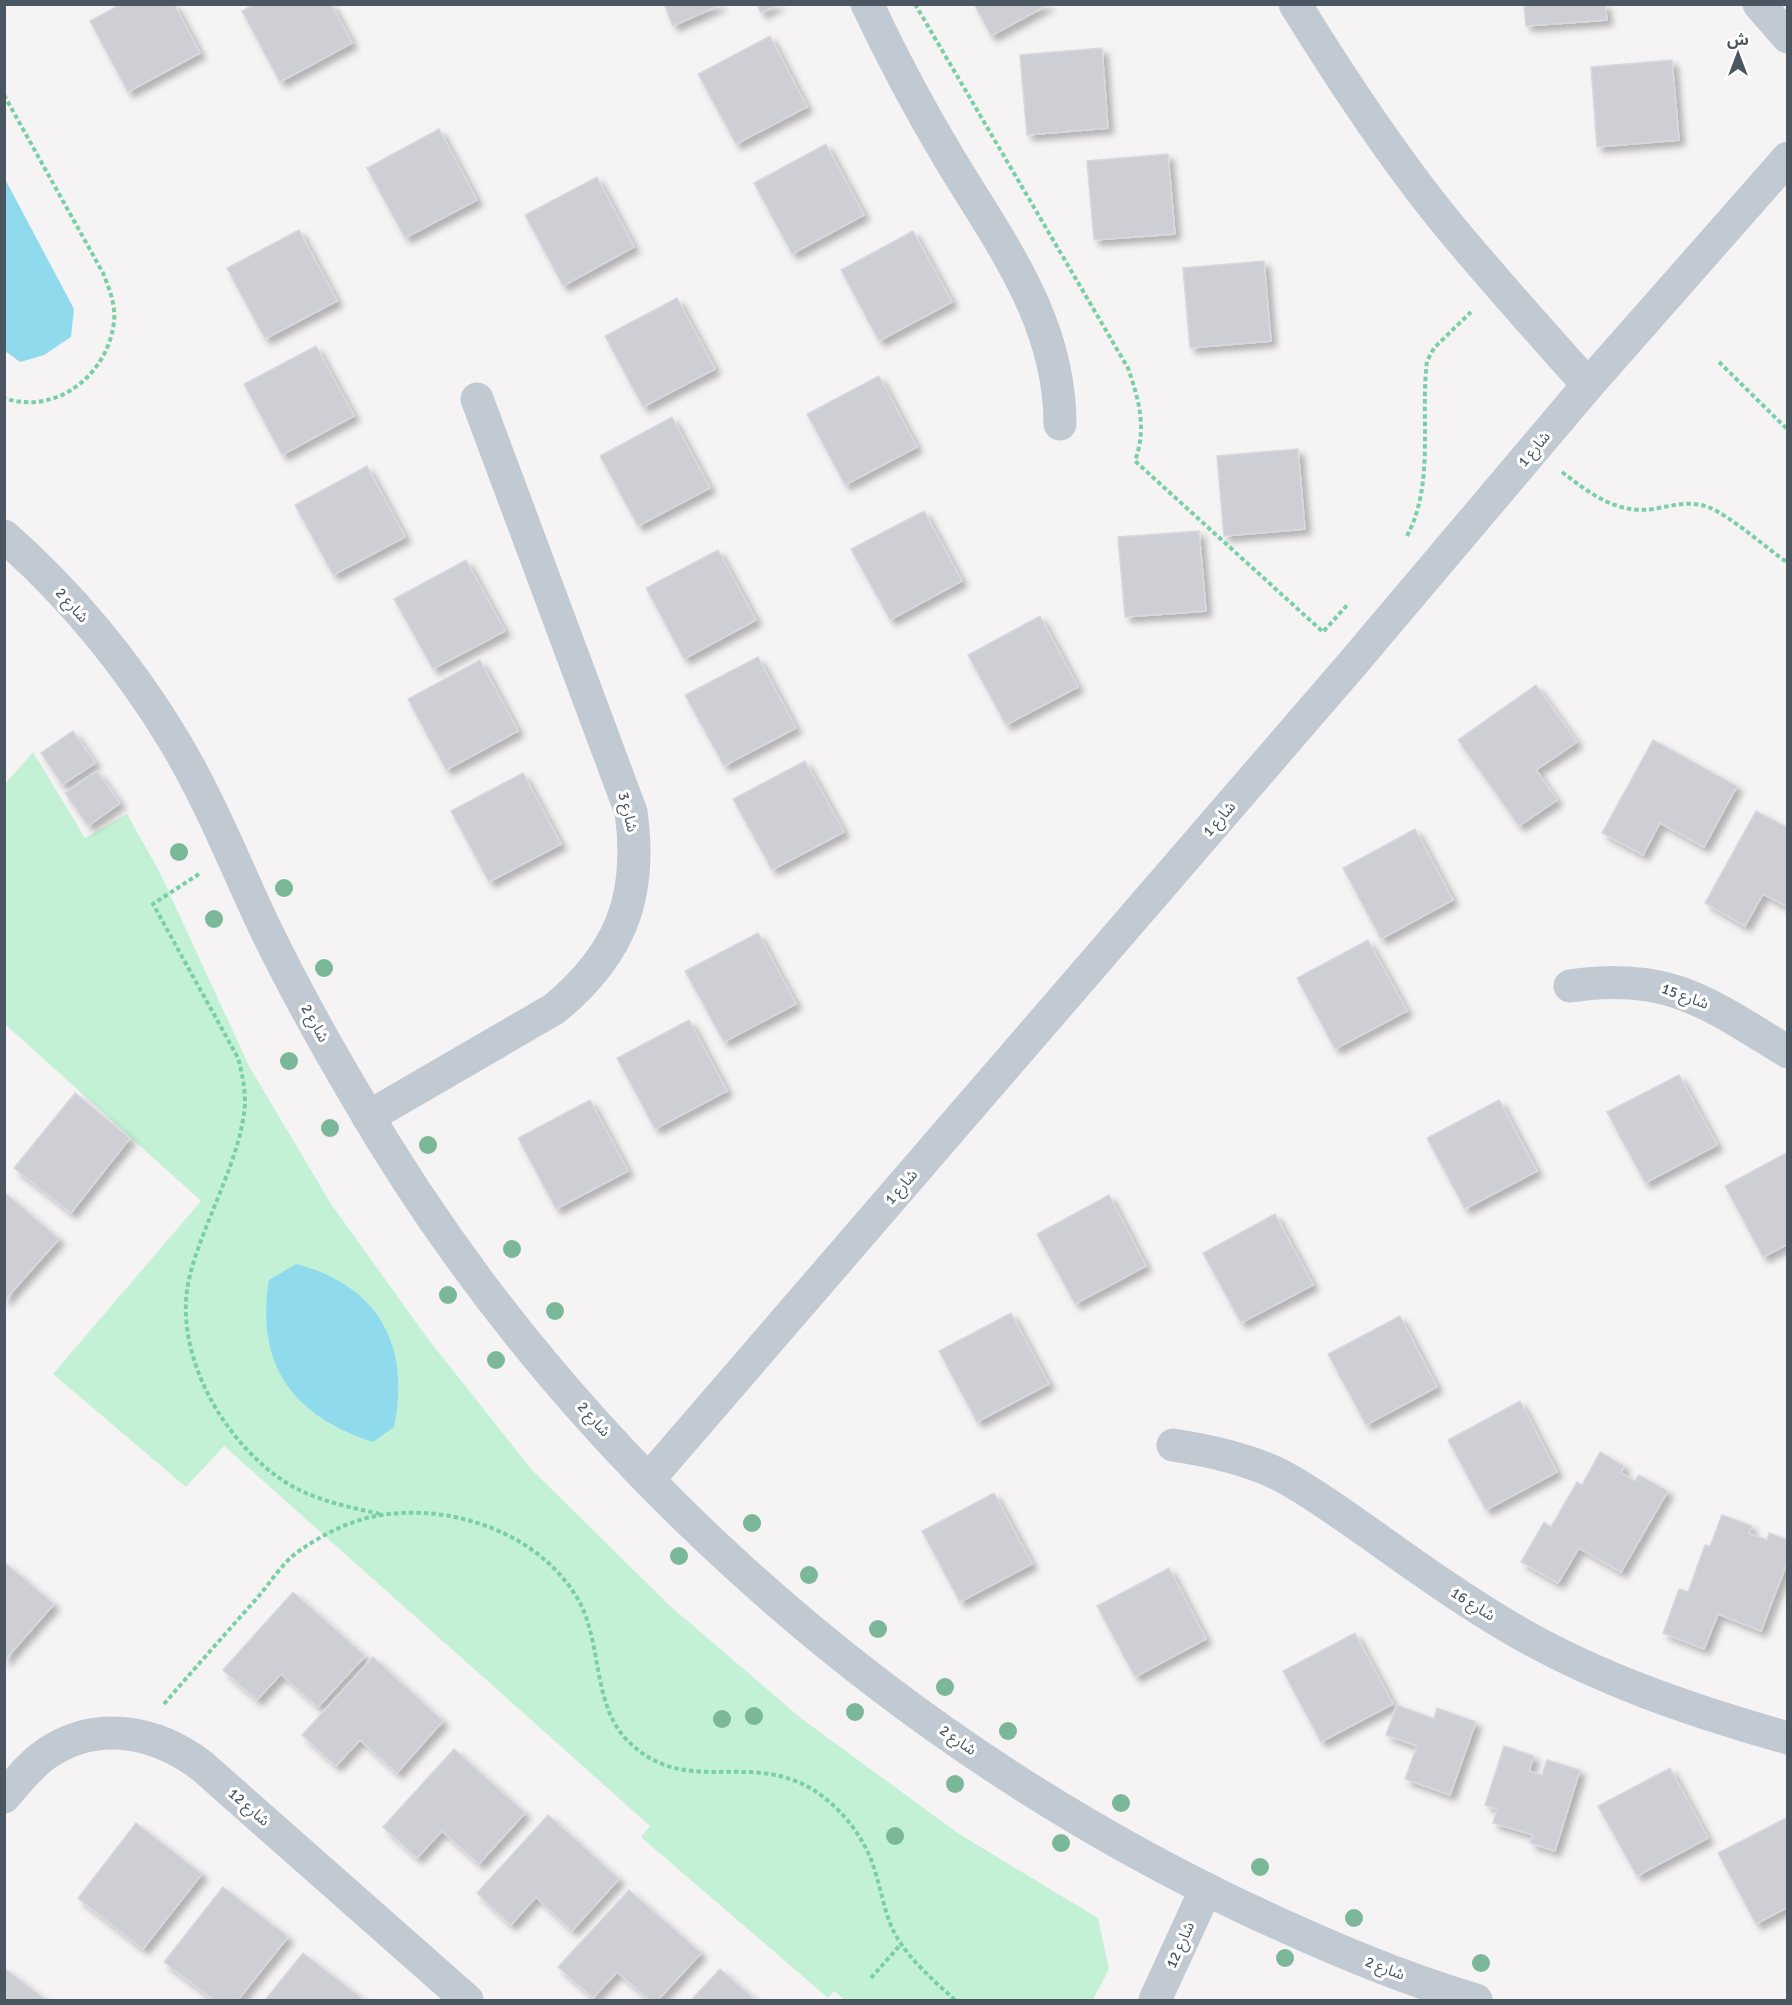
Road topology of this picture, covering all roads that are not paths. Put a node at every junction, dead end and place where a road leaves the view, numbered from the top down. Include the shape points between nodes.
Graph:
1 (867, 4) edge
2 (1295, 4) edge
3 (1759, 4) edge
4 (1788, 37) edge
5 (1788, 158) edge
6 (1588, 385) junction
7 (477, 399) dead end
8 (1059, 424) dead end
9 (4, 536) edge
10 (1570, 986) dead end
11 (1788, 1052) edge
12 (368, 1117) junction
13 (1173, 1445) dead end
14 (649, 1479) junction
15 (1788, 1738) edge
16 (4, 1797) edge
17 (1206, 1889) junction
18 (467, 2001) edge
19 (1155, 2001) edge
20 (1476, 2001) edge

1 - 8 street via 930,125 1030,296 1055,367
2 - 6 street via 1384,140 1439,214
3 - 4 street
5 - 6 street, شارع 1
6 - 14 street, شارع 1
7 - 12 street, شارع 3 via 627,802 635,843 634,875 628,907 616,936 600,964 579,988 554,1009
9 - 12 street, شارع 2 via 63,593 103,640 180,751 296,990
10 - 11 street, شارع 15 via 1606,981 1643,983 1679,991 1712,1006
12 - 14 street, شارع 2 via 419,1198 486,1290 535,1353
13 - 15 street, شارع 16 via 1220,1454 1282,1476 1466,1600 1568,1657 1684,1706
14 - 17 street, شارع 2 via 775,1598 910,1707 1054,1804
16 - 18 street, شارع 12 via 46,1754 68,1742 114,1732 161,1740 202,1766
17 - 19 street, شارع 12
17 - 20 street, شارع 2 via 1323,1944

